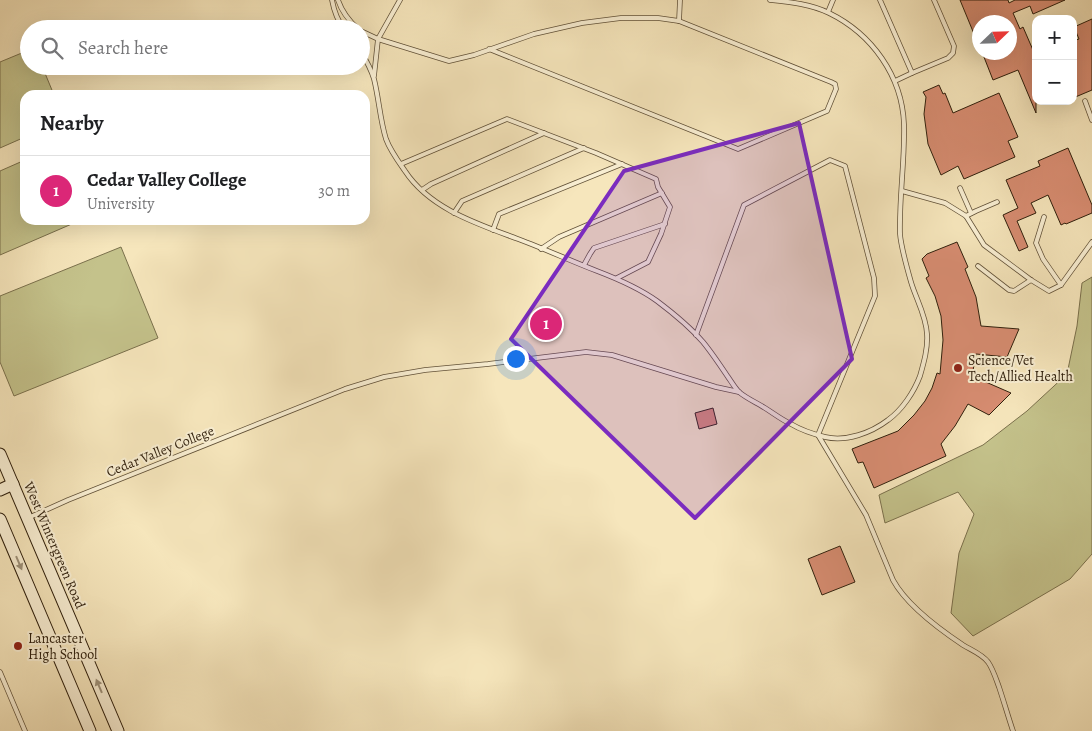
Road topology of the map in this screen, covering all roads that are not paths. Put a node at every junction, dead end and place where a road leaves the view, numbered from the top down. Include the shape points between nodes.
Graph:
1 (332, 0) edge
2 (338, 0) edge
3 (400, 0) edge
4 (680, 0) edge
5 (770, 0) edge
6 (833, 0) edge
7 (880, 0) edge
8 (934, 0) edge
9 (828, 12) junction
10 (338, 20) edge
11 (349, 20) edge
12 (678, 21) junction
13 (370, 35) edge
14 (378, 39) junction
15 (489, 49) junction
16 (370, 69) edge
17 (912, 73) junction
18 (374, 79) junction
19 (895, 81) junction
20 (1085, 101) dead end
21 (1092, 120) edge
22 (545, 133) junction
23 (584, 148) junction
24 (401, 164) junction
25 (622, 164) junction
26 (960, 188) dead end
27 (422, 190) junction
28 (902, 191) junction
29 (662, 193) junction
30 (997, 202) dead end
31 (454, 212) junction
32 (971, 213) junction
33 (966, 216) junction
34 (1044, 217) dead end
35 (665, 224) junction
36 (493, 230) junction
37 (1092, 242) edge
38 (541, 248) junction
39 (584, 265) junction
40 (978, 266) dead end
41 (617, 278) junction
42 (1031, 280) junction
43 (1061, 284) junction
44 (696, 335) junction
45 (739, 392) junction
46 (818, 435) junction
47 (0, 454) edge
48 (13, 484) junction
49 (0, 490) edge
50 (0, 518) edge
51 (28, 519) junction
52 (0, 672) edge
53 (25, 731) edge
54 (90, 731) edge
55 (118, 731) edge
56 (1013, 731) edge

1 - 10 lane
2 - 11 lane
3 - 14 lane, Cedar Valley College
4 - 12 lane
5 - 9 lane, Cedar Valley College via 801,3
6 - 9 lane
7 - 17 lane
8 - 17 lane via 954,46 953,53
9 - 19 lane, Cedar Valley College via 854,27 868,41 888,66
12 - 15 lane via 621,18 582,23
12 - 15 lane via 835,84 828,111 738,148
13 - 14 lane
14 - 15 lane via 449,61
14 - 18 lane, Cedar Valley College
16 - 18 lane, Cedar Valley College
17 - 19 lane
18 - 24 lane, Cedar Valley College via 387,141
19 - 28 lane, Cedar Valley College via 904,122
20 - 21 lane
22 - 23 lane
22 - 24 lane via 507,119
22 - 27 lane
23 - 25 lane
23 - 31 lane via 462,201
24 - 27 lane, Cedar Valley College
25 - 29 lane via 656,179
25 - 36 lane via 499,214
26 - 32 lane
27 - 31 lane, Cedar Valley College
28 - 33 lane via 944,203
28 - 46 lane, Cedar Valley College via 900,238 927,334 925,358 918,381 903,405 880,426 842,439
29 - 35 lane via 670,207
29 - 38 lane via 559,237
30 - 32 lane
31 - 36 lane, Cedar Valley College
32 - 33 lane
33 - 42 lane via 984,245
34 - 43 lane via 1036,243
35 - 39 lane via 594,248
35 - 41 lane via 648,262
36 - 38 lane, Cedar Valley College
37 - 43 lane
38 - 39 lane, Cedar Valley College
39 - 41 lane, Cedar Valley College
40 - 42 lane via 1009,290 1014,291
41 - 44 lane, Cedar Valley College via 656,300
42 - 43 lane via 1049,291
44 - 45 lane, Cedar Valley College
44 - 46 lane via 744,205 830,160 846,166 874,278 875,296
45 - 46 lane, Cedar Valley College via 790,424
45 - 51 lane, Cedar Valley College via 612,355 586,352 384,377 345,389
46 - 56 lane via 866,515 897,587 937,626 988,662
47 - 48 main road, West Wintergreen Road
48 - 49 main road
48 - 51 main road, West Wintergreen Road
50 -> 54 main road
55 -> 51 main road, West Wintergreen Road
52 - 53 lane

